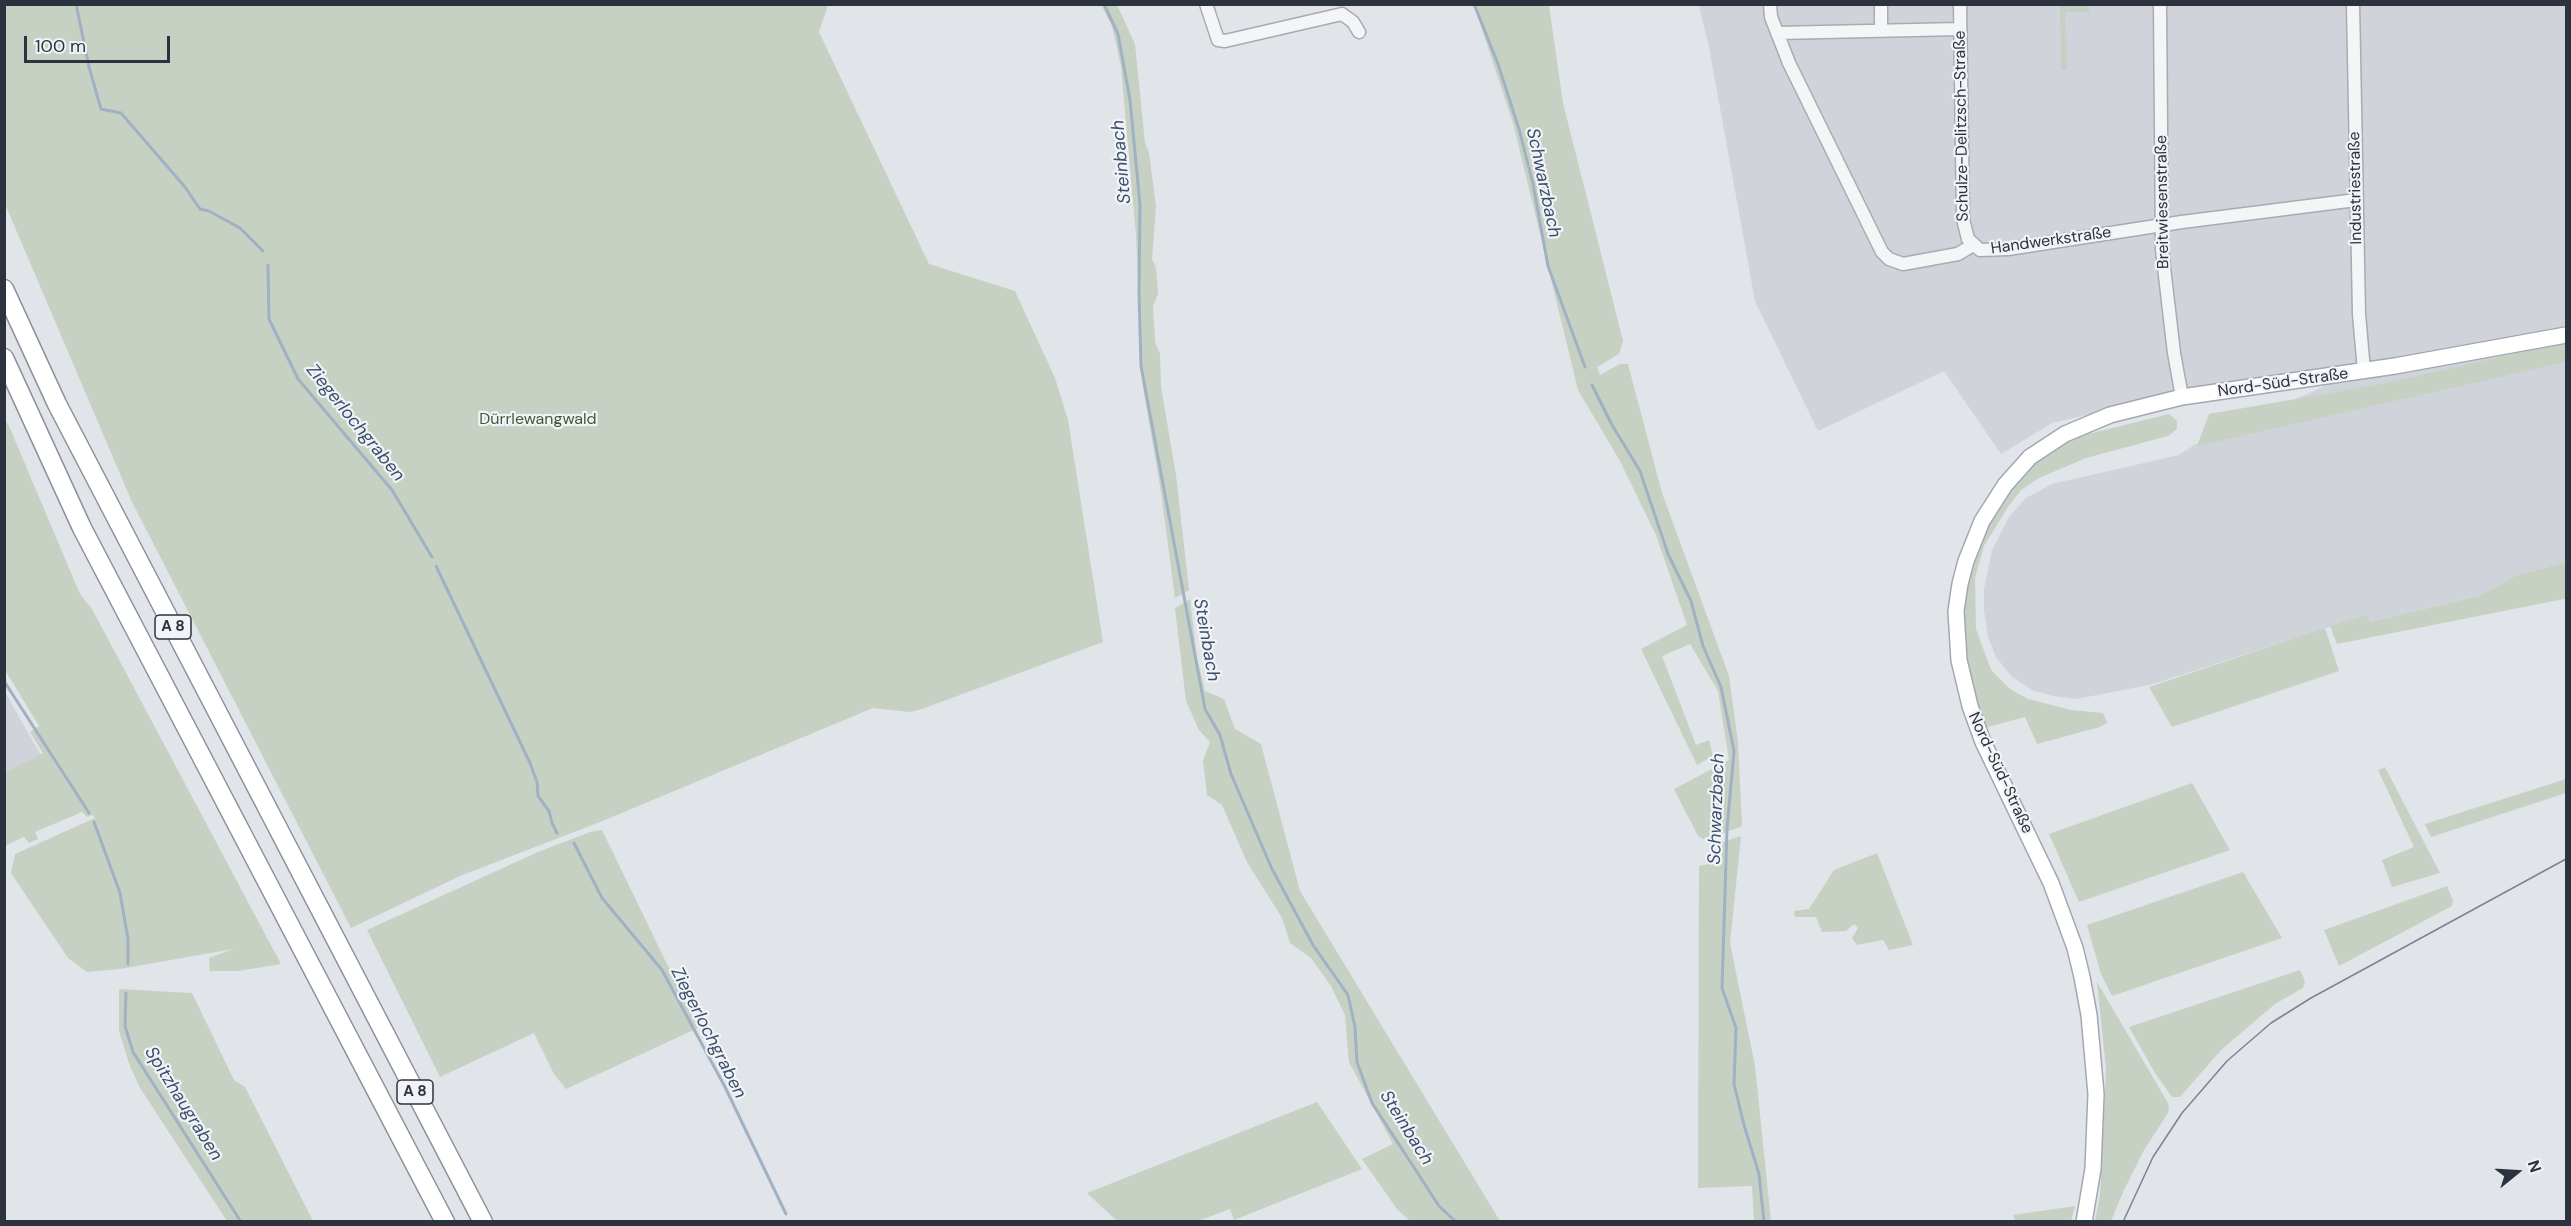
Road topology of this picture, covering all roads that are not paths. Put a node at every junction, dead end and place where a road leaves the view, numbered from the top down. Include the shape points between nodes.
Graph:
1 (1206, 4) edge
2 (1770, 4) edge
3 (1881, 4) edge
4 (1960, 4) edge
5 (2160, 4) edge
6 (2353, 4) edge
7 (1342, 9) edge
8 (1960, 29) junction
9 (1881, 30) junction
10 (1359, 32) dead end
11 (1777, 33) junction
12 (2356, 200) junction
13 (2162, 225) junction
14 (1973, 245) junction
15 (4, 289) edge
16 (2566, 335) edge
17 (4, 358) edge
18 (2364, 371) junction
19 (2182, 398) junction
20 (445, 1221) edge
21 (483, 1221) edge
22 (2084, 1221) edge

1 - 7 street via 1218,40 1226,41
2 - 11 street, Handwerkstraße
3 - 9 street
4 - 8 street, Schulze-Delitzsch-Straße
5 - 13 street, Breitwiesenstraße
6 - 12 street, Industriestraße
7 - 10 street
8 - 9 street
8 - 14 street, Schulze-Delitzsch-Straße via 1963,219
9 - 11 street
11 - 14 street, Handwerkstraße via 1882,252 1903,264 1958,254
12 - 13 street, Handwerkstraße
12 - 18 street, Industriestraße
13 - 14 street, Handwerkstraße via 2008,249 1985,250
13 - 19 street, Breitwiesenstraße via 2164,277
15 - 21 highway, A 8 via 92,473
16 - 18 main road, Nord-Süd-Straße
17 - 20 highway, A 8 via 82,528
18 - 19 main road, Nord-Süd-Straße
19 - 22 main road, Nord-Süd-Straße via 2110,415 2049,443 2016,472 1973,540 1956,611 1963,683 1983,742 2051,883 2075,948 2090,1015 2096,1094 2093,1169

